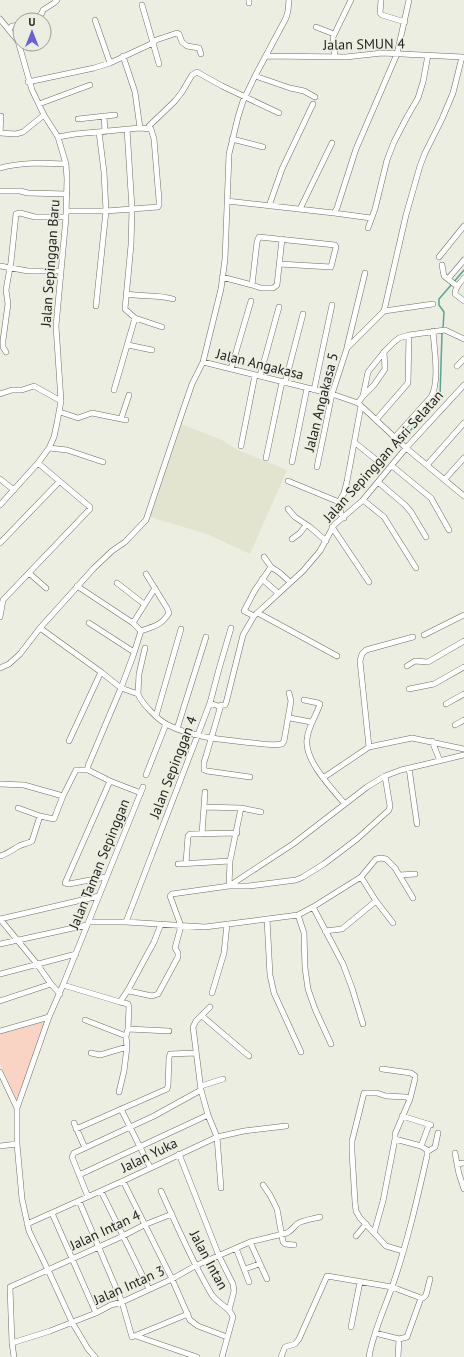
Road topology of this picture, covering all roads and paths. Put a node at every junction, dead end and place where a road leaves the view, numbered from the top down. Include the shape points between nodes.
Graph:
1 (57, 0) edge
2 (289, 0) edge
3 (351, 0) edge
4 (381, 0) edge
5 (409, 0) edge
6 (142, 5) dead end
7 (42, 12) edge
8 (0, 19) edge
9 (95, 20) dead end
10 (405, 22) junction
11 (12, 26) edge
12 (316, 26) dead end
13 (9, 29) junction
14 (334, 34) junction
15 (153, 43) junction
16 (201, 54) dead end
17 (397, 54) junction
18 (428, 55) junction
19 (123, 56) junction
20 (266, 56) junction
21 (335, 57) junction
22 (110, 62) junction
23 (159, 64) dead end
24 (255, 76) junction
25 (28, 82) junction
26 (90, 85) dead end
27 (245, 97) junction
28 (315, 97) dead end
29 (39, 104) junction
30 (313, 104) dead end
31 (279, 113) dead end
32 (44, 115) junction
33 (115, 115) dead end
34 (1, 116) dead end
35 (104, 116) junction
36 (78, 119) dead end
37 (140, 128) junction
38 (148, 129) junction
39 (127, 130) junction
40 (99, 132) junction
41 (105, 132) junction
42 (0, 133) edge
43 (58, 137) junction
44 (232, 139) junction
45 (332, 143) dead end
46 (263, 147) dead end
47 (66, 164) junction
48 (0, 168) edge
49 (0, 191) edge
50 (67, 194) junction
51 (227, 201) junction
52 (269, 206) junction
53 (132, 209) junction
54 (300, 209) junction
55 (106, 210) junction
56 (66, 211) junction
57 (334, 213) junction
58 (66, 217) junction
59 (372, 218) junction
60 (464, 226) edge
61 (368, 228) dead end
62 (282, 239) junction
63 (439, 257) dead end
64 (464, 260) edge
65 (279, 264) junction
66 (442, 264) dead end
67 (0, 266) edge
68 (10, 268) junction
69 (61, 271) junction
70 (365, 273) dead end
71 (222, 277) junction
72 (464, 278) edge
73 (448, 279) junction
74 (252, 285) junction
75 (457, 286) junction
76 (127, 294) junction
77 (173, 299) dead end
78 (251, 301) dead end
79 (464, 301) edge
80 (433, 304) dead end
81 (332, 305) dead end
82 (96, 306) dead end
83 (279, 307) dead end
84 (384, 311) junction
85 (303, 314) dead end
86 (135, 318) junction
87 (162, 327) dead end
88 (433, 331) junction
89 (409, 335) junction
90 (464, 339) edge
91 (128, 345) junction
92 (347, 348) junction
93 (152, 350) dead end
94 (6, 352) dead end
95 (384, 352) junction
96 (464, 359) edge
97 (203, 362) junction
98 (458, 366) dead end
99 (231, 369) junction
100 (258, 376) junction
101 (284, 382) junction
102 (464, 386) edge
103 (307, 388) junction
104 (114, 390) dead end
105 (314, 390) junction
106 (0, 394) edge
107 (332, 394) junction
108 (129, 395) dead end
109 (363, 396) junction
110 (60, 401) junction
111 (359, 404) junction
112 (60, 412) junction
113 (376, 420) junction
114 (464, 423) edge
115 (395, 437) junction
116 (354, 442) junction
117 (241, 446) dead end
118 (405, 447) junction
119 (49, 448) junction
120 (266, 458) dead end
121 (464, 458) edge
122 (103, 462) dead end
123 (292, 462) dead end
124 (378, 462) dead end
125 (38, 463) junction
126 (427, 465) junction
127 (392, 466) junction
128 (317, 468) dead end
129 (0, 479) edge
130 (445, 479) junction
131 (288, 481) dead end
132 (59, 482) junction
133 (378, 482) junction
134 (14, 490) junction
135 (464, 496) edge
136 (363, 500) junction
137 (339, 503) junction
138 (0, 504) edge
139 (288, 508) dead end
140 (342, 516) junction
141 (307, 526) junction
142 (332, 527) junction
143 (449, 530) dead end
144 (426, 537) dead end
145 (292, 539) dead end
146 (326, 541) junction
147 (0, 543) edge
148 (264, 557) dead end
149 (271, 567) junction
150 (416, 568) dead end
151 (29, 573) junction
152 (146, 574) dead end
153 (262, 579) junction
154 (290, 582) junction
155 (369, 582) dead end
156 (117, 583) dead end
157 (77, 586) junction
158 (46, 588) dead end
159 (155, 588) junction
160 (278, 593) junction
161 (2, 599) edge
162 (144, 604) junction
163 (256, 614) junction
164 (464, 615) edge
165 (0, 617) edge
166 (89, 622) dead end
167 (133, 623) junction
168 (40, 628) junction
169 (231, 628) dead end
170 (181, 629) dead end
171 (141, 631) junction
172 (424, 635) dead end
173 (206, 637) dead end
174 (413, 637) dead end
175 (464, 641) edge
176 (145, 648) dead end
177 (134, 652) junction
178 (337, 656) dead end
179 (407, 666) dead end
180 (464, 667) edge
181 (0, 668) edge
182 (101, 672) junction
183 (121, 688) junction
184 (409, 689) dead end
185 (289, 693) dead end
186 (137, 694) junction
187 (464, 694) edge
188 (304, 700) dead end
189 (210, 703) junction
190 (446, 704) dead end
191 (221, 705) junction
192 (156, 716) junction
193 (288, 716) junction
194 (464, 720) edge
195 (312, 722) junction
196 (166, 724) junction
197 (455, 725) dead end
198 (177, 729) junction
199 (198, 735) junction
200 (211, 738) junction
201 (69, 741) dead end
202 (432, 741) junction
203 (369, 747) junction
204 (464, 749) edge
205 (464, 755) edge
206 (440, 761) junction
207 (409, 768) junction
208 (88, 770) junction
209 (146, 775) dead end
210 (385, 776) junction
211 (250, 777) dead end
212 (322, 778) junction
213 (110, 781) junction
214 (0, 784) edge
215 (205, 792) dead end
216 (63, 796) junction
217 (345, 804) junction
218 (204, 807) junction
219 (18, 808) dead end
220 (241, 808) junction
221 (261, 812) dead end
222 (40, 816) junction
223 (417, 824) dead end
224 (237, 833) junction
225 (202, 834) junction
226 (0, 856) edge
227 (230, 861) junction
228 (186, 863) junction
229 (178, 864) dead end
230 (415, 874) dead end
231 (400, 875) junction
232 (106, 877) junction
233 (361, 877) junction
234 (229, 886) junction
235 (99, 896) junction
236 (413, 898) dead end
237 (376, 901) junction
238 (314, 908) junction
239 (298, 915) junction
240 (0, 919) edge
241 (267, 919) junction
242 (126, 922) junction
243 (393, 923) dead end
244 (88, 924) junction
245 (161, 924) junction
246 (227, 924) junction
247 (181, 926) junction
248 (325, 931) junction
249 (18, 940) junction
250 (0, 944) edge
251 (76, 954) junction
252 (37, 964) junction
253 (0, 974) edge
254 (51, 984) junction
255 (64, 985) junction
256 (128, 990) junction
257 (212, 993) dead end
258 (60, 994) junction
259 (0, 1001) edge
260 (120, 1002) junction
261 (210, 1007) dead end
262 (202, 1016) junction
263 (49, 1017) junction
264 (85, 1020) dead end
265 (363, 1024) dead end
266 (128, 1029) junction
267 (0, 1031) edge
268 (169, 1031) dead end
269 (126, 1036) junction
270 (331, 1044) dead end
271 (127, 1047) junction
272 (301, 1052) dead end
273 (91, 1053) dead end
274 (196, 1053) junction
275 (249, 1056) dead end
276 (382, 1069) dead end
277 (0, 1072) edge
278 (222, 1079) dead end
279 (201, 1088) junction
280 (119, 1092) dead end
281 (410, 1099) junction
282 (17, 1108) junction
283 (121, 1109) junction
284 (208, 1115) junction
285 (402, 1116) junction
286 (74, 1123) dead end
287 (286, 1126) dead end
288 (130, 1128) junction
289 (76, 1129) junction
290 (438, 1133) dead end
291 (217, 1137) junction
292 (396, 1139) junction
293 (17, 1144) junction
294 (0, 1146) edge
295 (421, 1146) junction
296 (85, 1148) junction
297 (140, 1148) junction
298 (427, 1152) junction
299 (455, 1153) dead end
300 (179, 1154) junction
301 (464, 1163) edge
302 (457, 1164) junction
303 (150, 1167) junction
304 (79, 1175) junction
305 (123, 1181) junction
306 (263, 1185) dead end
307 (221, 1188) dead end
308 (464, 1189) edge
309 (101, 1191) junction
310 (161, 1191) dead end
311 (88, 1197) junction
312 (79, 1201) junction
313 (52, 1213) junction
314 (172, 1214) junction
315 (320, 1217) dead end
316 (27, 1224) junction
317 (366, 1224) junction
318 (144, 1225) junction
319 (374, 1233) junction
320 (281, 1234) junction
321 (123, 1236) junction
322 (356, 1236) dead end
323 (250, 1242) junction
324 (294, 1245) dead end
325 (98, 1246) junction
326 (236, 1248) junction
327 (403, 1251) junction
328 (219, 1256) junction
329 (72, 1259) junction
330 (260, 1264) junction
331 (195, 1266) junction
332 (245, 1269) junction
333 (48, 1270) junction
334 (172, 1279) junction
335 (267, 1279) dead end
336 (430, 1279) dead end
337 (249, 1282) dead end
338 (360, 1282) junction
339 (392, 1287) junction
340 (149, 1289) junction
341 (421, 1298) junction
342 (122, 1302) junction
343 (230, 1311) junction
344 (96, 1313) junction
345 (188, 1314) junction
346 (72, 1322) junction
347 (351, 1327) dead end
348 (375, 1333) junction
349 (136, 1336) junction
350 (228, 1338) junction
351 (399, 1339) junction
352 (12, 1342) junction
353 (14, 1357) edge
354 (95, 1357) edge
355 (197, 1357) edge
356 (222, 1357) edge
357 (281, 1357) edge
358 (369, 1357) edge
359 (398, 1357) edge

1 - 7 street
2 - 20 street via 286,18
3 - 14 street
4 - 10 street via 382,15
5 - 10 street
6 - 15 street
8 - 13 street, Jalan Sepinggan Baru
9 - 22 street
10 - 17 street
11 - 13 street
12 - 14 street
13 - 25 street, Jalan Sepinggan Baru via 18,41
14 - 21 street
15 - 16 street via 178,33 182,42 187,46 199,48
15 - 19 street
15 - 23 street
17 - 18 street, Jalan SMUN 4
17 - 21 street, Jalan SMUN 4
17 - 57 street via 356,149 338,208
18 - 59 street via 418,98 387,160
18 - 84 street, Jalan SMUN 4 via 462,57 453,93 420,166
19 - 22 street
19 - 37 street via 135,92
20 - 21 street, Jalan SMUN 4
20 - 24 street
22 - 25 street via 94,68
24 - 27 street
24 - 28 street via 304,91
25 - 29 street, Jalan Sepinggan Baru
26 - 29 street
27 - 31 street
27 - 38 street via 195,73 182,92
27 - 44 street
29 - 32 street, Jalan Sepinggan Baru
30 - 52 street via 282,170
32 - 42 street via 23,132
32 - 43 street, Jalan Sepinggan Baru
33 - 35 street
34 - 42 street
35 - 36 street
35 - 41 street
37 - 38 street
37 - 39 street
38 - 53 street via 151,130 154,139 159,205 154,208
39 - 41 street
39 - 53 street
40 - 41 street
40 - 43 street
40 - 55 street
43 - 47 street, Jalan Sepinggan Baru
44 - 46 street
44 - 51 street
45 - 54 street
47 - 48 street via 32,163
47 - 50 street, Jalan Sepinggan Baru
49 - 50 street
50 - 56 street, Jalan Sepinggan Baru
51 - 52 street
51 - 71 street
52 - 54 street
53 - 55 street
53 - 76 street
54 - 57 street
55 - 56 street
55 - 82 street
56 - 58 street, Jalan Sepinggan Baru
57 - 59 street
58 - 68 street via 35,217 17,213
58 - 69 street, Jalan Sepinggan Baru
59 - 61 street
60 - 63 street
62 - 65 street
62 - 65 street via 336,246 331,267
62 - 74 street via 258,239
64 - 73 street
65 - 74 street via 277,284 274,288
66 - 73 street via 443,274
67 - 68 street
68 - 69 street via 28,272
68 - 94 street via 3,340
69 - 110 street, Jalan Sepinggan Baru via 56,326
70 - 92 street
71 - 74 street
71 - 97 street
72 - 75 street
73 - 75 street
75 - 79 street via 455,294
76 - 77 street
76 - 86 street via 125,309
78 - 99 street
80 - 84 street
81 - 105 street
83 - 100 street
84 - 92 street, Jalan Angakasa 5
85 - 101 street
86 - 87 street
86 - 91 street
88 - 89 street
88 - 90 street via 445,330
88 - 115 street via 436,381 434,391
89 - 95 street via 399,338
89 - 113 street via 408,383
91 - 93 street
91 - 104 street
92 - 107 street, Jalan Angakasa 5
95 - 109 street via 368,372
95 - 109 street via 385,369
96 - 98 street
97 - 99 street, Jalan Angakasa
97 - 157 street via 192,384 146,520
99 - 100 street, Jalan Angakasa
100 - 101 street, Jalan Angakasa
100 - 117 street
101 - 103 street, Jalan Angakasa
101 - 120 street
102 - 118 street, Jalan Sepinggan Asri Selatan
103 - 105 street, Jalan Angakasa
103 - 123 street
105 - 107 street, Jalan Angakasa
106 - 110 street via 34,386
107 - 111 street, Jalan Angakasa
107 - 128 street, Jalan Angakasa 5
108 - 112 street via 123,420 92,413 78,418
109 - 111 street
110 - 112 street, Jalan Sepinggan Baru
111 - 113 street
111 - 116 street
112 - 119 street, Jalan Sepinggan Baru
113 - 115 street
114 - 126 street
115 - 118 street
116 - 124 street
116 - 137 street via 347,481
118 - 126 street
118 - 127 street, Jalan Sepinggan Asri Selatan
119 - 122 street via 66,450
119 - 125 street, Jalan Sepinggan Baru
121 - 130 street
125 - 132 street
125 - 134 street, Jalan Sepinggan Baru
126 - 130 street
127 - 133 street, Jalan Sepinggan Asri Selatan
127 - 143 street via 430,498
129 - 134 street
130 - 135 street
131 - 137 street
132 - 147 street
132 - 151 street via 90,505 90,510
133 - 136 street, Jalan Sepinggan Asri Selatan
133 - 144 street via 405,505
134 - 138 street, Jalan Sepinggan Baru
136 - 140 street, Jalan Sepinggan Asri Selatan
136 - 150 street via 384,517
137 - 140 street
139 - 141 street
140 - 142 street, Jalan Sepinggan Asri Selatan
141 - 145 street
141 - 146 street
142 - 146 street, Jalan Sepinggan Asri Selatan
142 - 155 street
146 - 154 street, Jalan Sepinggan Asri Selatan via 320,551
148 - 149 street
149 - 153 street
149 - 154 street
151 - 158 street
151 - 161 street
152 - 159 street
153 - 160 street
153 - 163 street via 244,611
154 - 160 street, Jalan Sepinggan Asri Selatan
156 - 162 street
157 - 167 street
157 - 168 street
159 - 162 street
159 - 171 street via 168,613 158,625
160 - 163 street, Jalan Sepinggan Asri Selatan
161 - 165 street
162 - 167 street
163 - 178 street
163 - 191 street, Jalan Sepinggan Asri Selatan via 243,635 226,703
164 - 172 street
166 - 177 street
167 - 171 street
168 - 181 street via 20,654
168 - 182 street
169 - 189 street
170 - 192 street
171 - 177 street
173 - 198 street
174 - 203 street via 366,650 362,654 360,661
175 - 179 street via 428,662 415,661
176 - 186 street
177 - 183 street
180 - 184 street via 434,684
182 - 183 street
182 - 201 street
183 - 186 street
183 - 208 street
185 - 193 street via 291,701
186 - 192 street
187 - 190 street
188 - 195 street via 320,704
189 - 191 street, Jalan Sepinggan 4
189 - 199 street, Jalan Sepinggan 4
191 - 200 street
192 - 196 street
193 - 195 street
193 - 200 street via 282,744
194 - 197 street
195 - 212 street via 306,740 311,761
196 - 198 street
196 - 209 street
198 - 199 street
199 - 200 street
199 - 242 street, Jalan Sepinggan 4
200 - 211 street via 204,770
202 - 203 street via 412,738
202 - 204 street
202 - 206 street
203 - 212 street
205 - 206 street
206 - 207 street
207 - 210 street
207 - 223 street
208 - 213 street, Jalan Taman Sepinggan
208 - 216 street via 76,770
210 - 217 street
210 - 234 street via 389,810 324,864 296,880
212 - 217 street
213 - 232 street, Jalan Taman Sepinggan via 142,790
213 - 232 street via 65,883
214 - 216 street via 24,786
215 - 218 street
216 - 222 street via 54,819
217 - 234 street via 293,844
218 - 220 street
218 - 225 street
219 - 222 street
220 - 221 street
220 - 224 street
222 - 226 street via 32,841
224 - 225 street
224 - 227 street
225 - 228 street via 188,836
227 - 228 street
227 - 234 street
228 - 229 street
230 - 231 street
231 - 233 street via 386,859 381,858 376,859
231 - 236 street
232 - 235 street, Jalan Taman Sepinggan
233 - 237 street
233 - 238 street
234 - 247 street via 171,895
235 - 240 street
235 - 244 street, Jalan Taman Sepinggan
237 - 243 street
237 - 248 street via 342,929
238 - 239 street
238 - 248 street
239 - 241 street
239 - 270 street via 304,933 308,989
240 - 249 street
241 - 246 street
241 - 272 street via 270,975 274,993
242 - 244 street
242 - 245 street
244 - 249 street
244 - 251 street, Jalan Taman Sepinggan
245 - 247 street
245 - 256 street
246 - 247 street via 205,927
246 - 257 street via 224,953
247 - 256 street via 175,948 178,957 158,994 152,996
248 - 265 street via 348,976
249 - 250 street
249 - 252 street
251 - 252 street
251 - 255 street, Jalan Taman Sepinggan
252 - 253 street
252 - 254 street
254 - 258 street
254 - 259 street
255 - 258 street, Jalan Taman Sepinggan
255 - 260 street
256 - 260 street
258 - 263 street, Jalan Taman Sepinggan
260 - 266 street via 129,1005
261 - 262 street
262 - 274 street via 193,1027
262 - 275 street
263 - 267 street
263 - 282 street, Jalan Taman Sepinggan
264 - 269 street
266 - 268 street
266 - 269 street
269 - 271 street
271 - 273 street via 100,1056
271 - 280 street
274 - 279 street
274 - 283 street via 170,1054 167,1089
276 - 281 street via 411,1073 415,1076
277 - 282 street
278 - 279 street
279 - 284 street
279 - 288 street via 173,1107
281 - 285 street
281 - 317 street via 406,1096 364,1093 353,1136 352,1152 356,1211
282 - 293 street
283 - 288 street
283 - 289 street
284 - 291 street
284 - 297 street
285 - 292 street via 395,1134
285 - 295 street via 430,1125
286 - 289 street
287 - 291 street, Jalan Yuka
288 - 296 street
288 - 297 street
289 - 296 street
290 - 298 street via 435,1147
291 - 300 street, Jalan Yuka
291 - 307 street
292 - 295 street
292 - 319 street
293 - 294 street
293 - 316 street
295 - 298 street
296 - 304 street via 73,1154 72,1160
297 - 303 street
297 - 304 street
298 - 327 street
299 - 302 street
300 - 303 street, Jalan Yuka
300 - 328 street
301 - 302 street
302 - 308 street
303 - 305 street, Jalan Yuka
304 - 311 street
305 - 309 street, Jalan Yuka
305 - 318 street
306 - 320 street via 277,1209
309 - 311 street, Jalan Yuka
309 - 321 street
310 - 314 street, Jalan Intan
311 - 312 street, Jalan Yuka
312 - 313 street, Jalan Yuka
312 - 325 street
313 - 316 street, Jalan Yuka
313 - 329 street
314 - 318 street, Jalan Intan 4
314 - 331 street, Jalan Intan
315 - 320 street, Jalan Intan 3 via 300,1222 292,1230
316 - 333 street
317 - 319 street
317 - 322 street
318 - 321 street, Jalan Intan 4
318 - 334 street
319 - 327 street via 386,1246
320 - 323 street, Jalan Intan 3
320 - 324 street via 284,1243
321 - 325 street, Jalan Intan 4
321 - 340 street
323 - 326 street, Jalan Intan 3
323 - 330 street
325 - 329 street, Jalan Intan 4
325 - 342 street
326 - 328 street, Jalan Intan 3
326 - 332 street
327 - 339 street
328 - 331 street, Jalan Intan 3
328 - 343 street via 234,1289
329 - 333 street, Jalan Intan 4
329 - 344 street
330 - 332 street
330 - 335 street
331 - 334 street, Jalan Intan 3
331 - 343 street, Jalan Intan via 217,1301
332 - 337 street
333 - 346 street
333 - 352 street, Jalan Intan 4 via 10,1288
334 - 340 street, Jalan Intan 3
334 - 345 street
336 - 341 street via 426,1295
338 - 339 street
338 - 347 street
338 - 357 street via 326,1277 299,1339 295,1344 285,1347
339 - 341 street
339 - 348 street
340 - 342 street, Jalan Intan 3
341 - 351 street via 407,1337
342 - 344 street, Jalan Intan 3
342 - 349 street via 132,1337
343 - 350 street via 233,1317
344 - 346 street, Jalan Intan 3
345 - 349 street
345 - 350 street via 195,1325
346 - 352 street, Jalan Intan 3
346 - 354 street
348 - 351 street
348 - 358 street
349 - 355 street
350 - 356 street
351 - 359 street
352 - 353 street

